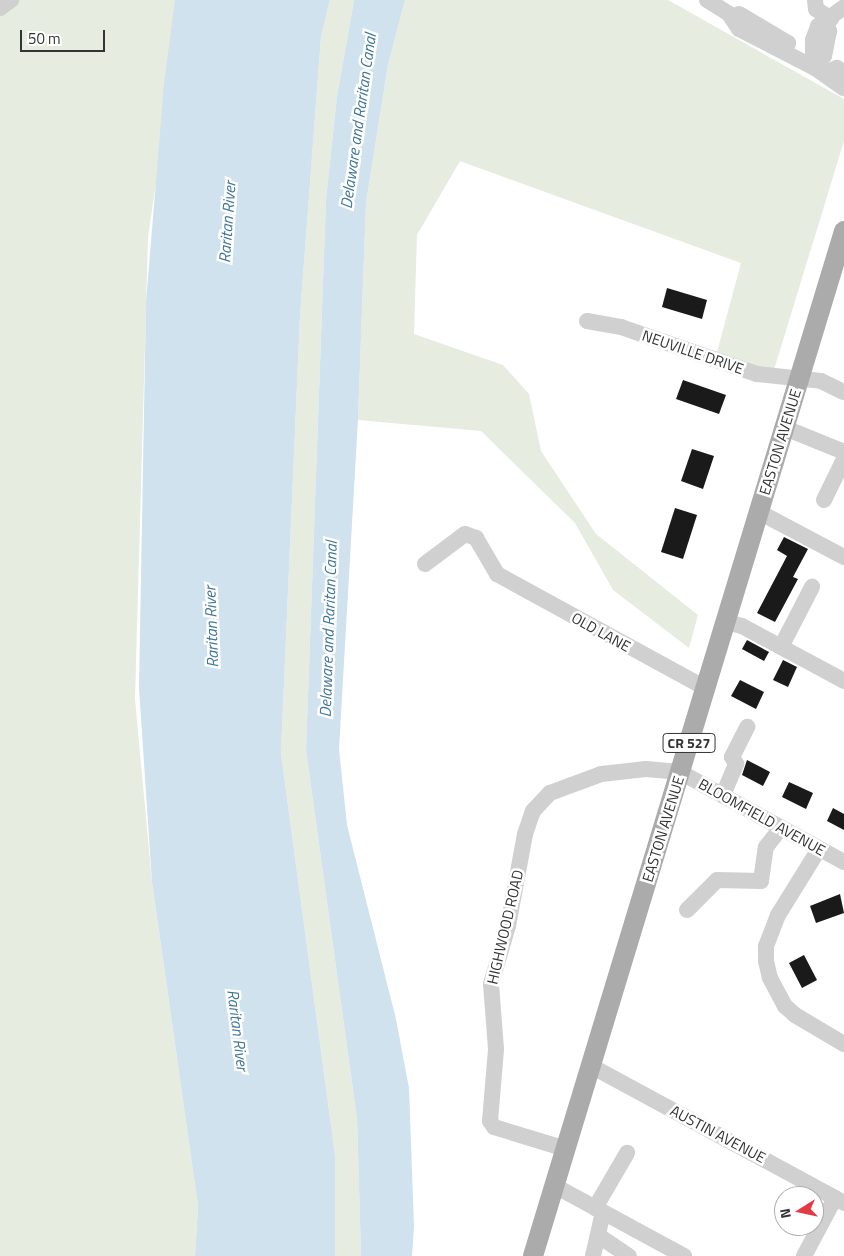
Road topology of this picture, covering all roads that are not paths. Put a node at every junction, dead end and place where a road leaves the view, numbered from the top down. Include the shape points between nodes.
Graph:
1 (11, 0) edge
2 (708, 0) edge
3 (816, 0) edge
4 (0, 8) edge
5 (844, 8) edge
6 (734, 9) edge
7 (829, 21) junction
8 (819, 67) junction
9 (844, 73) edge
10 (844, 88) edge
11 (843, 239) edge
12 (587, 321) dead end
13 (799, 379) junction
14 (844, 392) edge
15 (785, 428) junction
16 (844, 452) edge
17 (844, 459) edge
18 (824, 500) dead end
19 (759, 512) junction
20 (844, 557) edge
21 (425, 564) dead end
22 (812, 587) dead end
23 (724, 620) junction
24 (781, 647) junction
25 (844, 681) edge
26 (705, 688) junction
27 (748, 727) dead end
28 (680, 772) junction
29 (723, 796) junction
30 (781, 828) junction
31 (819, 849) junction
32 (844, 862) edge
33 (687, 910) dead end
34 (844, 1044) edge
35 (591, 1066) junction
36 (566, 1149) junction
37 (627, 1153) dead end
38 (554, 1186) junction
39 (840, 1200) edge
40 (599, 1210) junction
41 (599, 1236) junction
42 (666, 1252) edge
43 (533, 1256) edge
44 (593, 1256) edge
45 (629, 1256) edge
46 (684, 1256) edge
47 (804, 1256) edge

1 - 4 street
2 - 6 street
3 - 7 street via 816,9
5 - 7 street
6 - 8 street via 739,29 783,53
7 - 8 street via 824,56
8 - 9 street via 836,68
8 - 10 street via 831,81
11 - 13 main road, EASTON AVENUE / CR 527
12 - 13 street, NEUVILLE DRIVE via 621,327 758,374
13 - 14 street, NEUVILLE DRIVE via 820,381
13 - 15 main road, EASTON AVENUE / CR 527
15 - 16 street
15 - 19 main road, EASTON AVENUE / CR 527
17 - 18 street
19 - 20 street
19 - 23 main road, EASTON AVENUE / CR 527
21 - 26 street, OLD LANE via 464,534 476,538 497,574
22 - 24 street
23 - 24 street
23 - 26 main road, EASTON AVENUE / CR 527
24 - 25 street
26 - 28 main road, EASTON AVENUE / CR 527
27 - 29 street via 732,757 736,764
28 - 29 street, BLOOMFIELD AVENUE
28 - 35 main road, EASTON AVENUE / CR 527
28 - 36 street, HIGHWOOD ROAD via 646,769 601,774 574,782 550,793 528,821 508,926 491,984 496,1049 490,1121 494,1127
29 - 30 street, BLOOMFIELD AVENUE
30 - 31 street, BLOOMFIELD AVENUE
30 - 33 street via 766,847 760,881 717,880
31 - 32 street, BLOOMFIELD AVENUE
31 - 34 street via 778,915 766,947 766,961 770,978 785,1006
35 - 36 main road, EASTON AVENUE / CR 527
35 - 39 street, AUSTIN AVENUE
36 - 38 main road, EASTON AVENUE / CR 527
37 - 40 street
38 - 40 street
38 - 43 main road, EASTON AVENUE / CR 527
39 - 47 street
40 - 41 street
40 - 42 street
41 - 44 street
41 - 45 street
42 - 46 street

